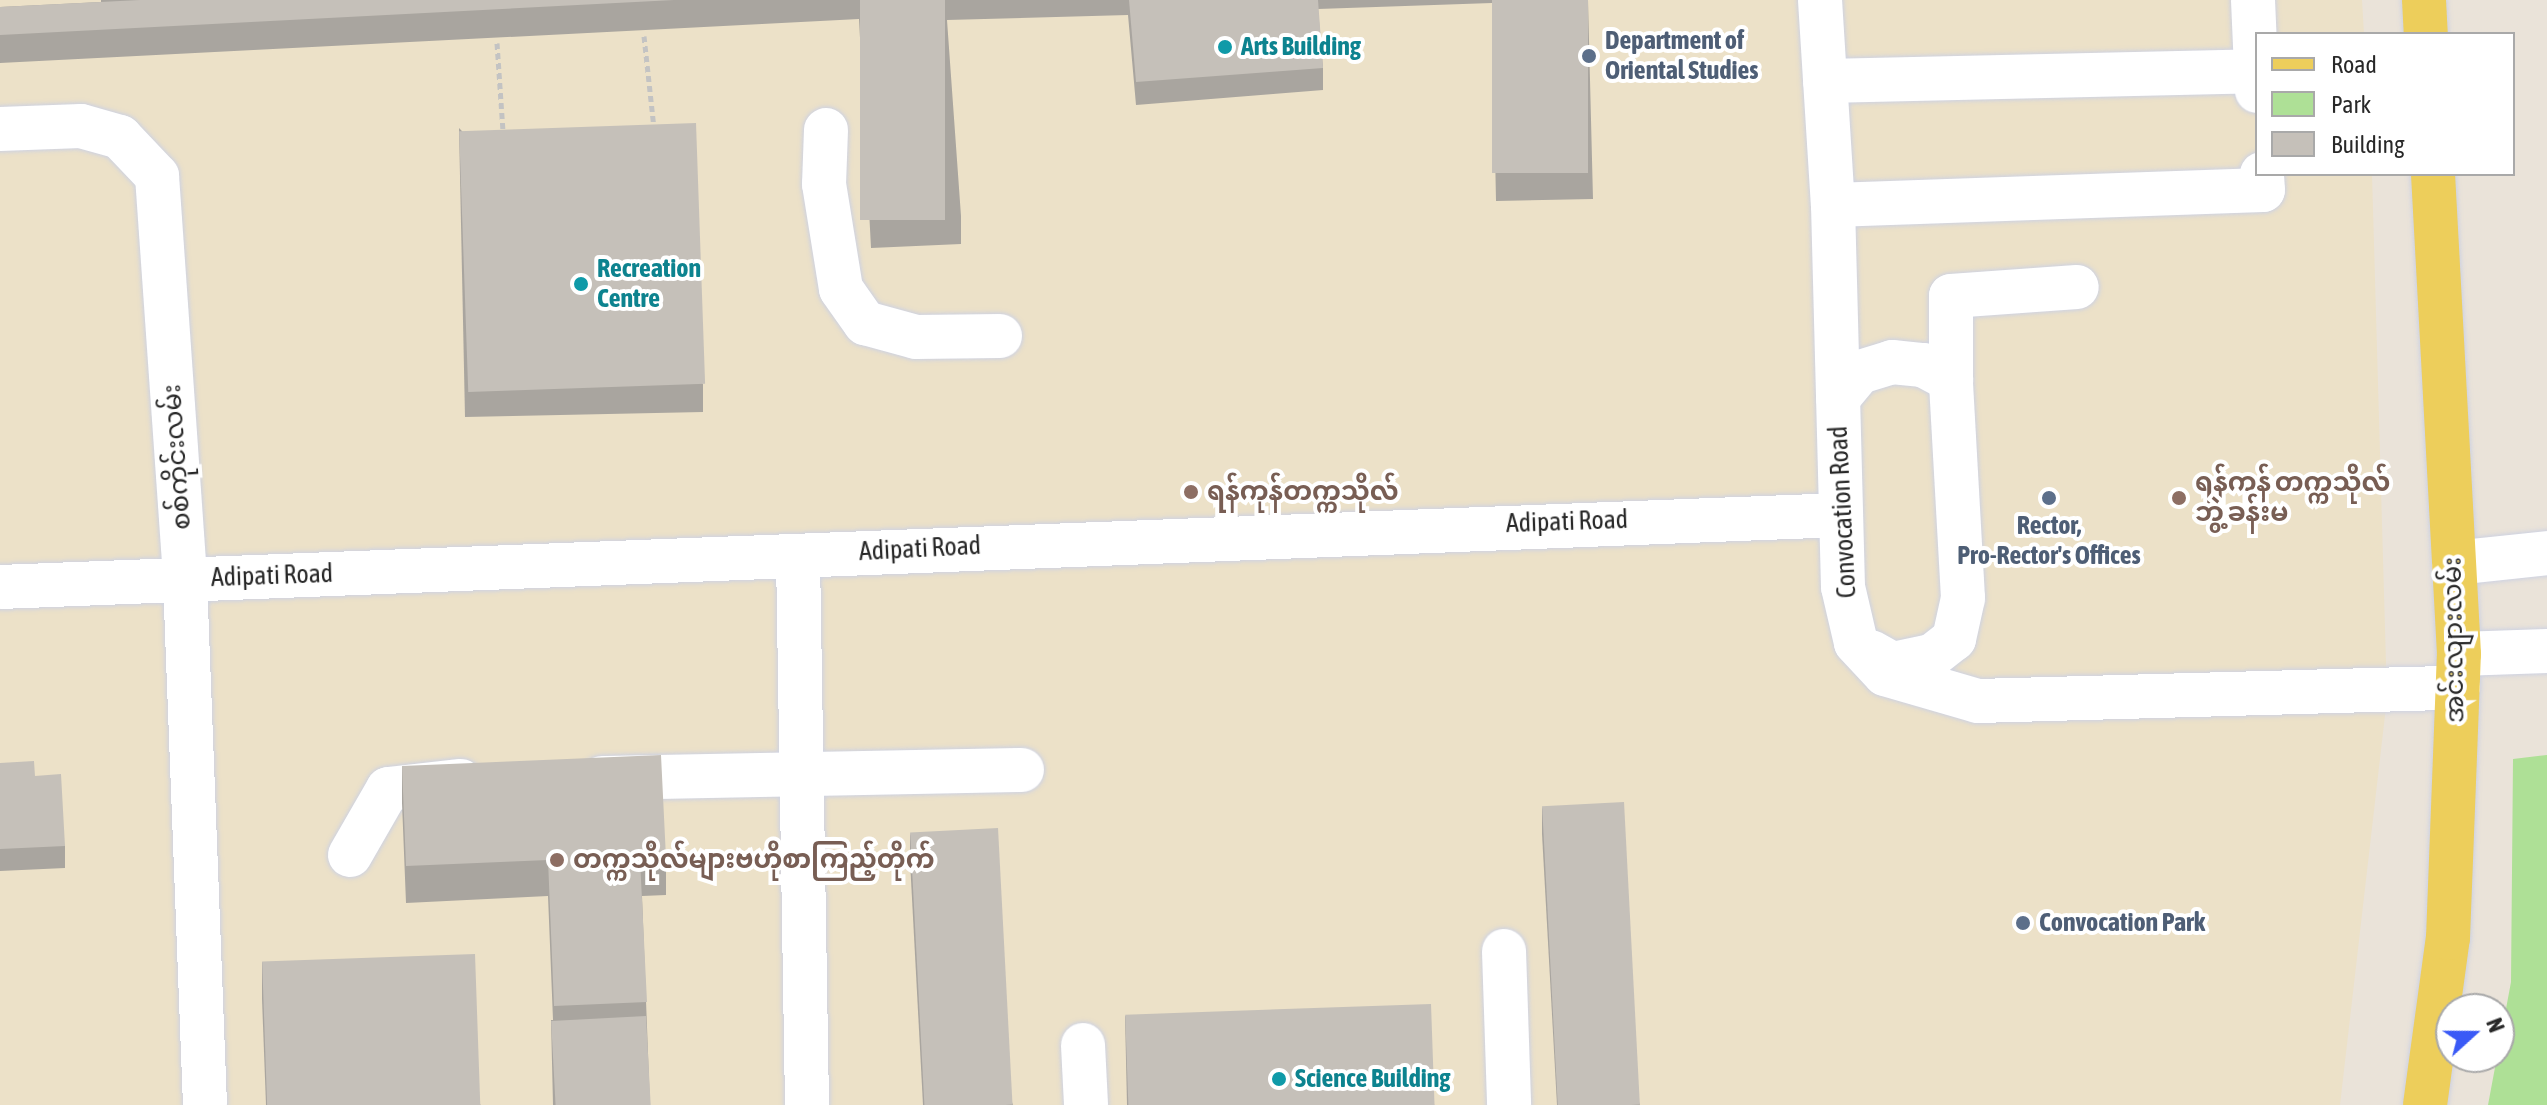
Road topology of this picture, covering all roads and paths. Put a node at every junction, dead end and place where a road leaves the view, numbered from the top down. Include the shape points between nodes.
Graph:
1 (1820, 0) edge
2 (2253, 0) edge
3 (2424, 0) edge
4 (2426, 32) edge
5 (644, 36) edge
6 (497, 43) edge
7 (2255, 54) edge
8 (1825, 81) junction
9 (2255, 81) edge
10 (0, 129) edge
11 (826, 130) dead end
12 (655, 138) edge
13 (503, 141) edge
14 (2262, 176) edge
15 (2433, 176) edge
16 (1833, 205) junction
17 (2077, 287) dead end
18 (1000, 336) dead end
19 (1951, 380) junction
20 (1838, 398) junction
21 (1840, 515) junction
22 (2547, 553) edge
23 (798, 556) junction
24 (2454, 563) junction
25 (185, 580) junction
26 (0, 587) edge
27 (1856, 643) junction
28 (2547, 651) edge
29 (2459, 671) junction
30 (1022, 770) dead end
31 (801, 775) junction
32 (565, 779) edge
33 (502, 780) edge
34 (350, 855) dead end
35 (1504, 951) dead end
36 (1083, 1045) dead end
37 (205, 1105) edge
38 (807, 1105) edge
39 (1086, 1105) edge
40 (1509, 1105) edge
41 (2425, 1105) edge

1 - 8 street, Convocation Road
2 - 7 street
3 - 4 main road
5 - 12 path
6 - 13 path
8 - 9 street
8 - 16 street, Convocation Road
10 - 25 street, စစ်ကိုင်းလမ်း via 81,126 120,137 157,176
11 - 18 street via 824,184 841,289 865,323 916,337
14 - 16 street via 2263,190
15 - 24 main road, အင်းလျားလမ်း
16 - 20 street, Convocation Road
17 - 19 street via 1951,296
19 - 20 street via 1923,365 1892,362 1860,372
19 - 27 street via 1963,598 1954,639 1932,656 1893,664
20 - 21 street, Convocation Road
21 - 23 street, Adipati Road
21 - 27 street, Convocation Road via 1843,587
22 - 24 street
23 - 25 street, Adipati Road
23 - 31 street
24 - 29 main road, အင်းလျားလမ်း
25 - 26 street, Adipati Road
25 - 37 street, စစ်ကိုင်းလမ်း
27 - 29 street via 1885,674 1978,701
28 - 29 street
29 - 41 main road, အင်းလျားလမ်း via 2448,938
30 - 31 street
31 - 32 street
31 - 38 street
33 - 34 street via 388,789
35 - 40 street
36 - 39 street

